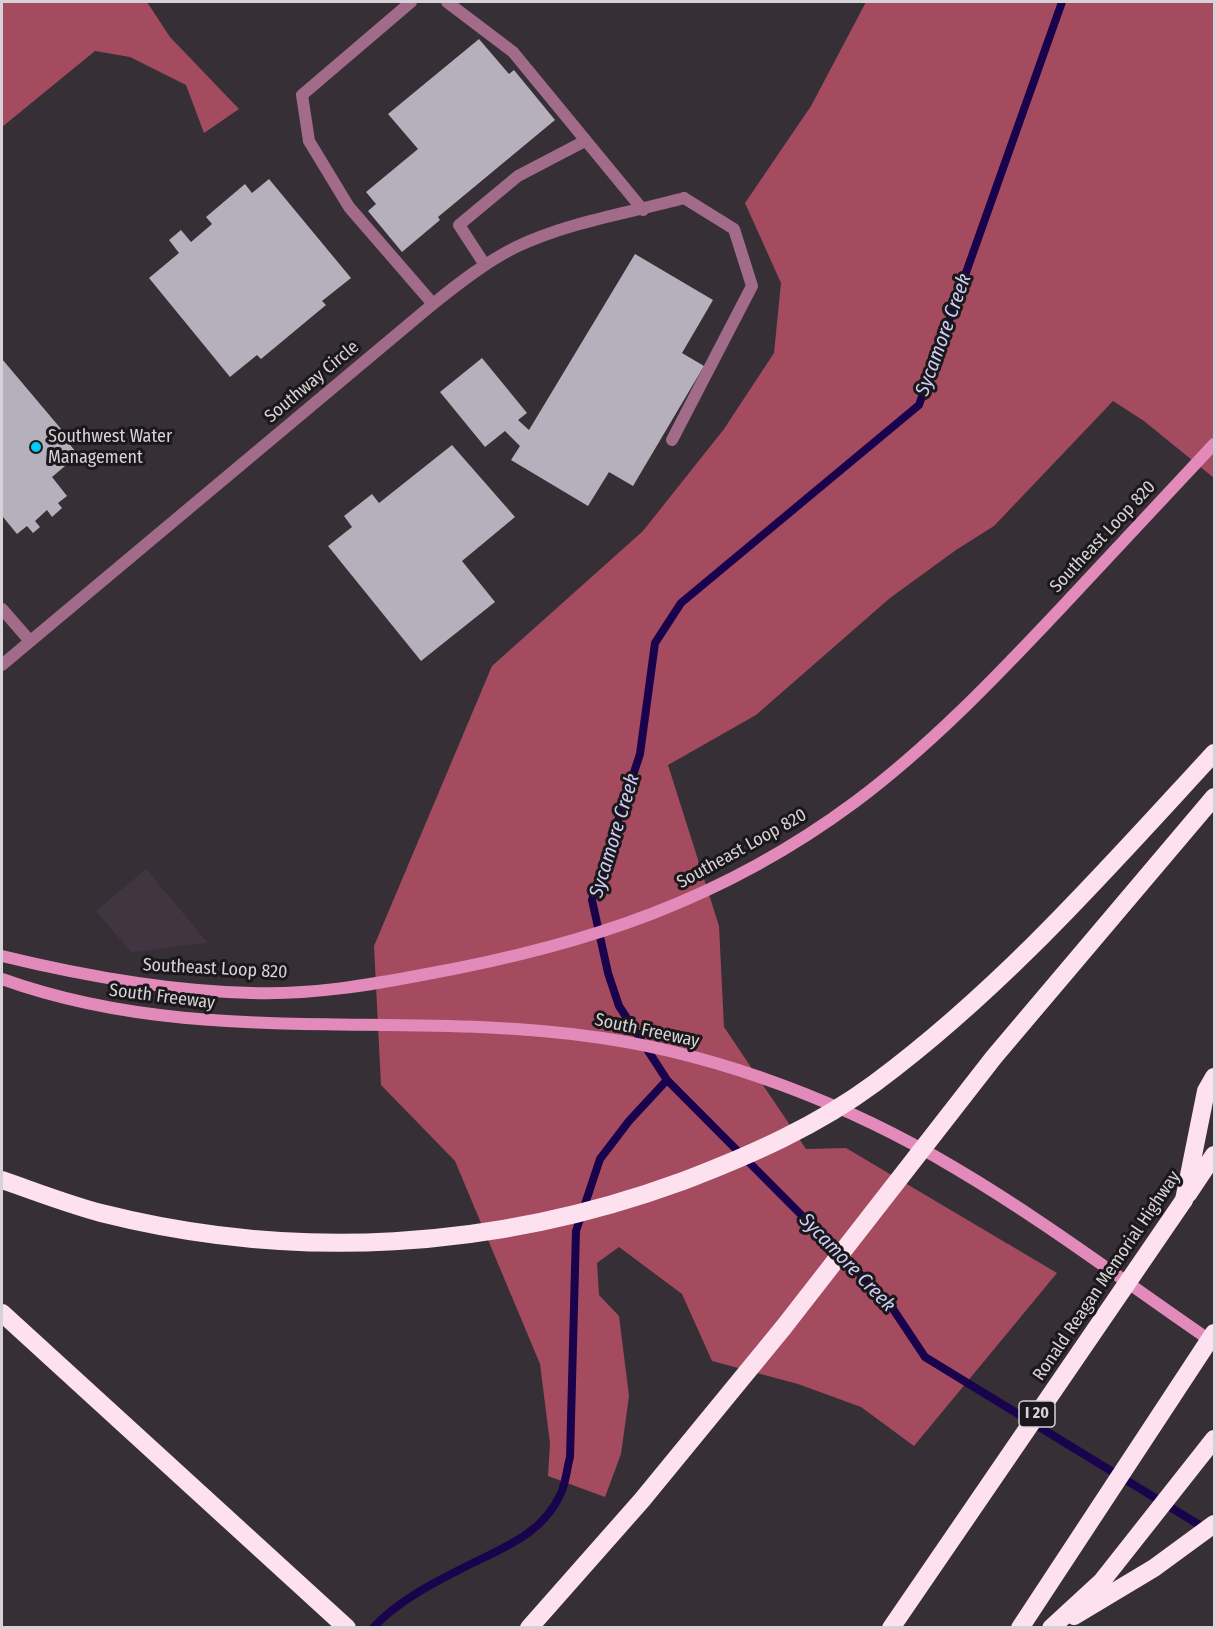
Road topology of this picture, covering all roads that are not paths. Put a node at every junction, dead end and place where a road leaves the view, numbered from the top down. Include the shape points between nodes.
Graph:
1 (411, 2) edge
2 (447, 2) edge
3 (585, 141) junction
4 (643, 210) junction
5 (485, 265) junction
6 (433, 304) junction
7 (672, 440) dead end
8 (1215, 444) edge
9 (2, 609) edge
10 (30, 641) junction
11 (2, 665) edge
12 (1215, 753) edge
13 (1215, 797) edge
14 (2, 956) edge
15 (2, 979) edge
16 (1215, 1077) edge
17 (1215, 1155) edge
18 (2, 1180) edge
19 (1184, 1200) junction
20 (2, 1314) edge
21 (1215, 1333) edge
22 (1215, 1343) edge
23 (1215, 1439) edge
24 (1215, 1524) edge
25 (347, 1628) edge
26 (529, 1628) edge
27 (891, 1628) edge
28 (1020, 1628) edge
29 (1053, 1628) edge

1 - 6 street via 302,95 309,141 349,207
2 - 3 street via 513,52
3 - 4 street
3 - 5 street via 518,176 459,225
4 - 5 street, Southway Circle via 549,234
4 - 7 street, Southway Circle via 684,198 734,229 752,286
5 - 6 street, Southway Circle
6 - 10 street, Southway Circle
8 - 14 main road, Southeast Loop 820 via 960,712 857,800 770,858 667,910 559,945 464,968 305,992 252,993 111,980
9 - 10 street
10 - 11 street, Southway Circle
12 - 18 highway, bridge via 1024,954 874,1084 777,1143 670,1185 546,1223 435,1237 321,1244 148,1224 97,1212
13 - 26 highway, bridge via 994,1057 720,1407
15 - 22 main road, South Freeway, bridge via 76,1002 145,1015 303,1026 514,1030 601,1038 681,1055 816,1100 910,1143 987,1188
16 - 19 highway via 1206,1091
17 - 19 highway, Ronald Reagan Memorial Highway / I 20
19 - 27 highway, Ronald Reagan Memorial Highway / I 20, bridge
20 - 25 highway
21 - 28 highway, bridge
23 - 29 highway via 1102,1581
24 - 29 highway via 1154,1568

